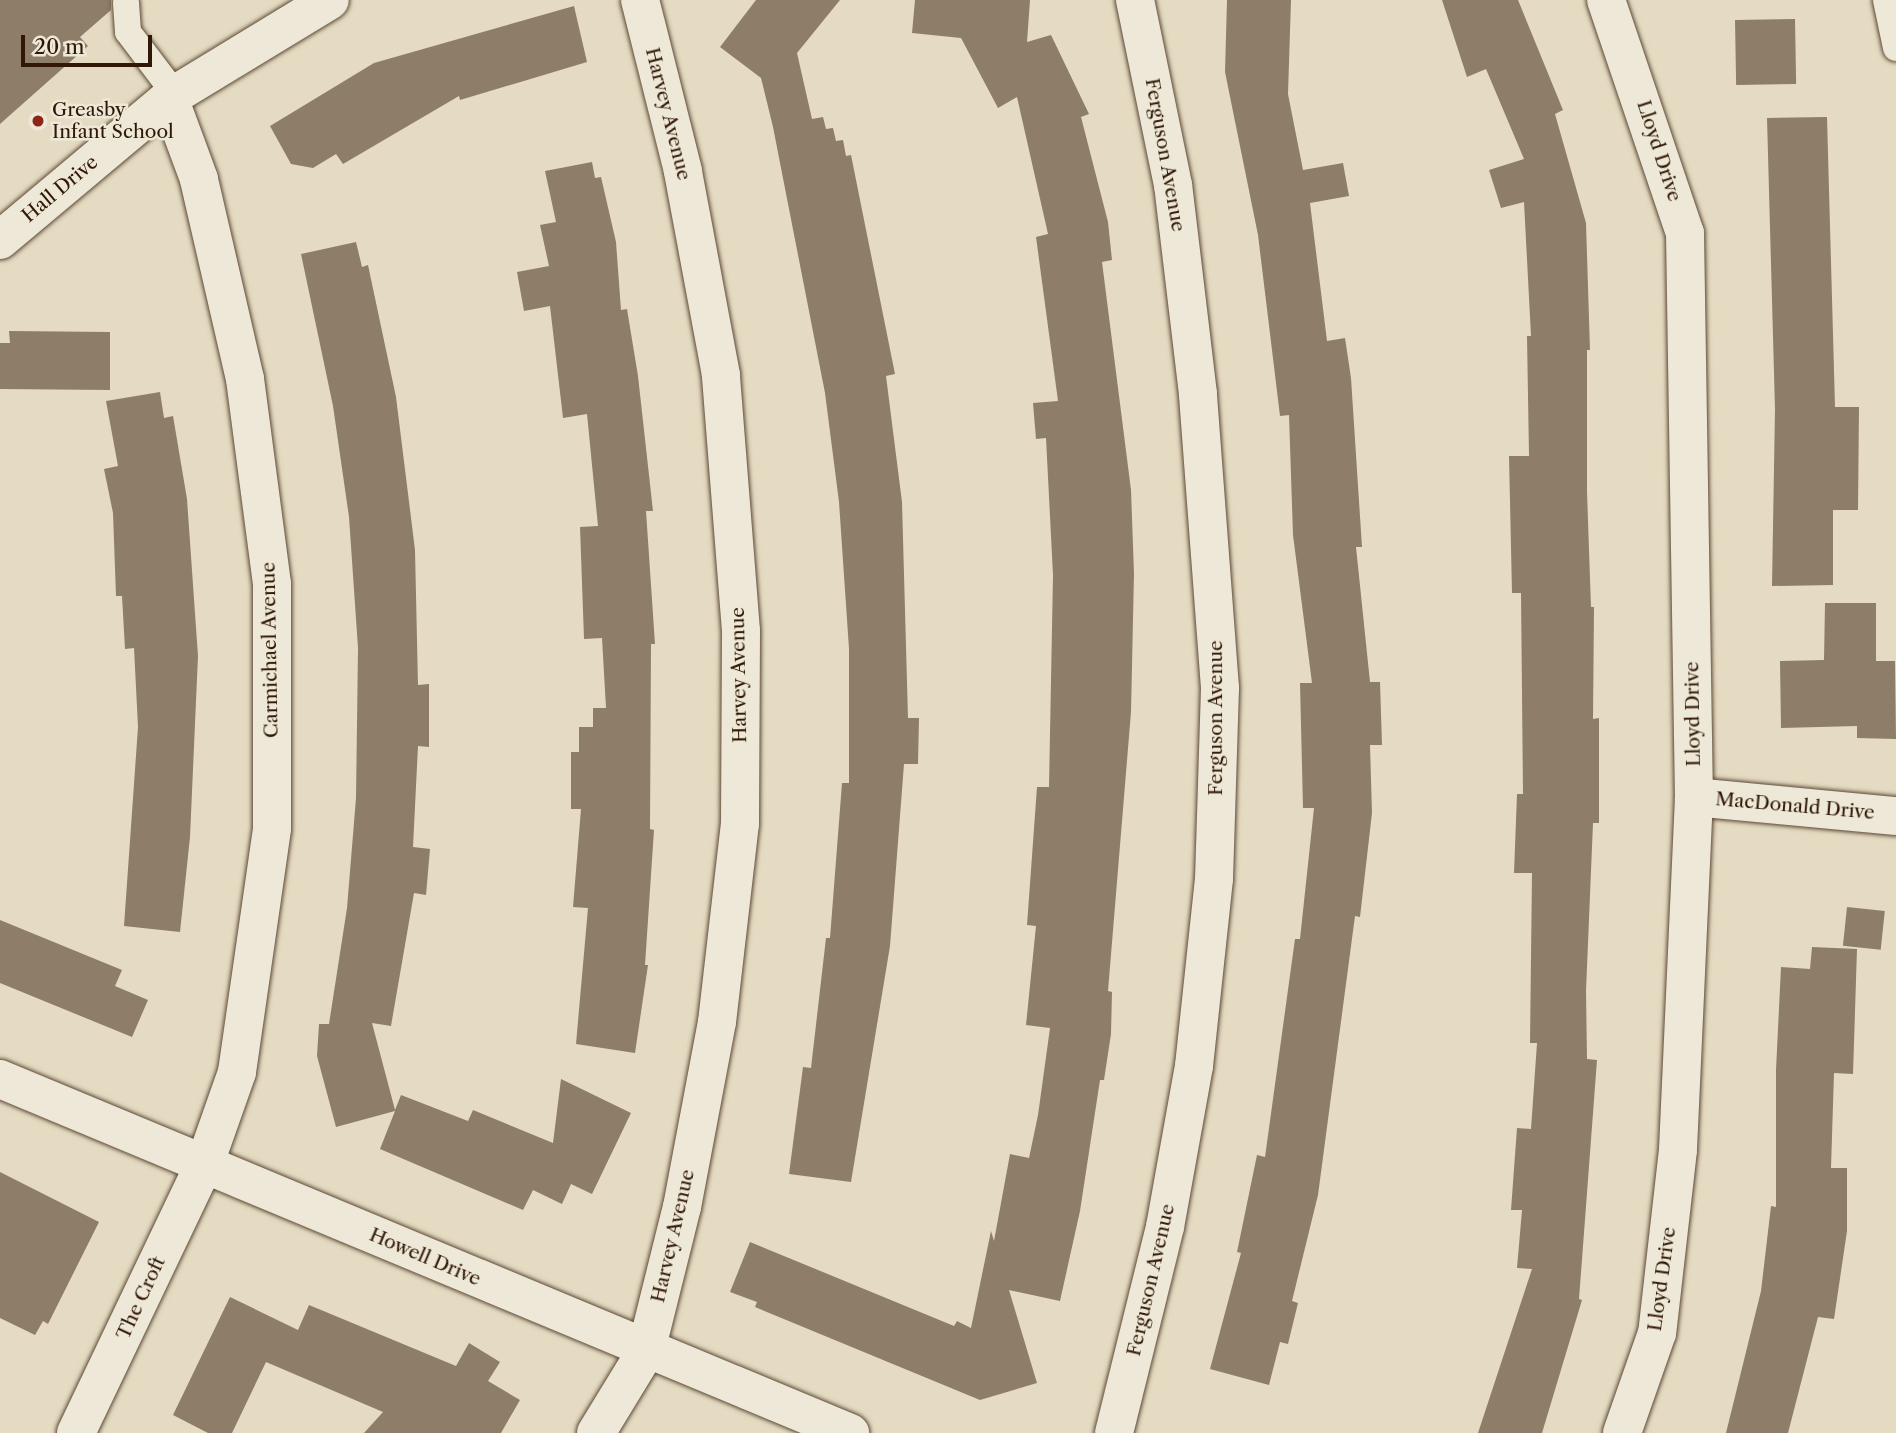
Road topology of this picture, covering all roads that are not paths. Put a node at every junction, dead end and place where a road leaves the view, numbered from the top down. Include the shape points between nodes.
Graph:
1 (330, 0) edge
2 (640, 0) edge
3 (1135, 0) edge
4 (1606, 0) edge
5 (1886, 0) edge
6 (126, 3) dead end
7 (1896, 48) edge
8 (172, 96) junction
9 (0, 240) edge
10 (1694, 797) junction
11 (1896, 816) edge
12 (0, 1080) edge
13 (205, 1163) junction
14 (646, 1351) junction
15 (76, 1433) edge
16 (596, 1433) edge
17 (850, 1433) edge
18 (1114, 1433) edge
19 (1622, 1433) edge

1 - 8 street, Hall Drive
2 - 14 street, Harvey Avenue via 683,171 721,375 741,631 740,824 717,1021 682,1208
3 - 18 street, Ferguson Avenue via 1173,185 1198,394 1220,688 1214,878 1194,1066 1165,1227
4 - 10 street, Lloyd Drive via 1685,233
5 - 7 lane
6 - 8 lane via 128,32
8 - 9 street, Hall Drive
8 - 13 street, Carmichael Avenue via 199,179 245,379 272,584 271,842 237,1072
10 - 11 street, MacDonald Drive
10 - 19 street, Lloyd Drive via 1678,1150 1657,1333
12 - 13 street, Howell Drive
13 - 14 street, Howell Drive
13 - 15 street, The Croft
14 - 16 street, Harvey Avenue
14 - 17 street, Howell Drive

